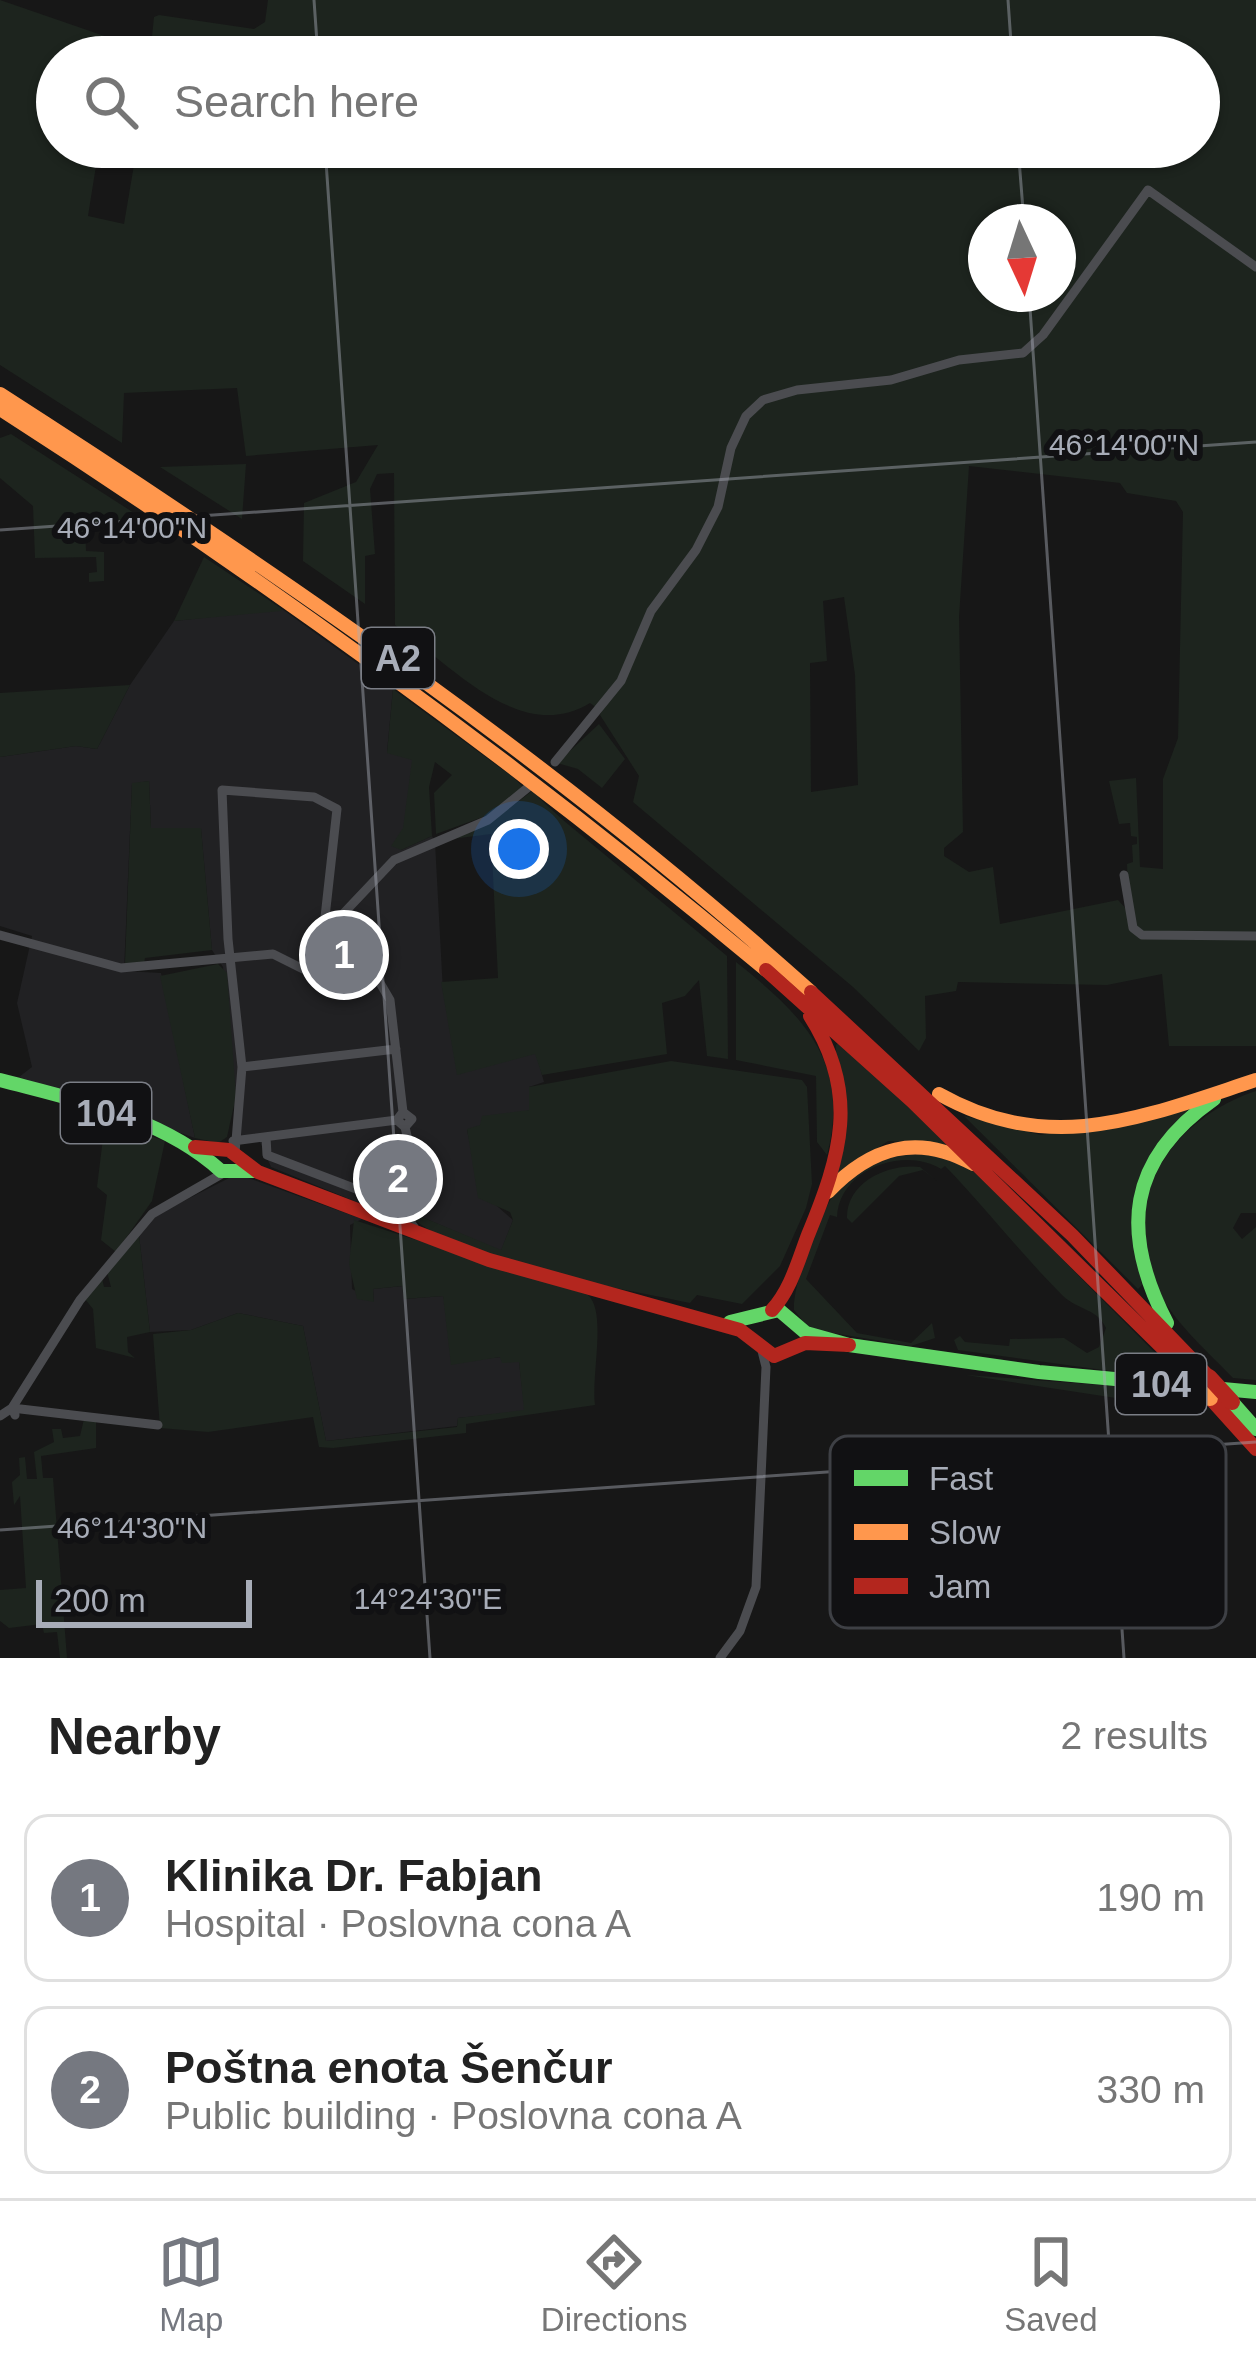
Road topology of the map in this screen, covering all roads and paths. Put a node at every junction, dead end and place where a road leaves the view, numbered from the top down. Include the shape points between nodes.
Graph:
1 (1256, 267) edge
2 (0, 394) edge
3 (0, 409) edge
4 (555, 762) dead end
5 (531, 785) dead end
6 (1124, 875) dead end
7 (0, 935) edge
8 (323, 935) junction
9 (1256, 936) edge
10 (230, 956) junction
11 (302, 966) junction
12 (794, 990) junction
13 (396, 1049) junction
14 (242, 1067) junction
15 (907, 1076) junction
16 (0, 1081) edge
17 (1249, 1083) edge
18 (402, 1120) junction
19 (266, 1137) junction
20 (225, 1160) junction
21 (1004, 1185) junction
22 (824, 1198) junction
23 (398, 1205) junction
24 (445, 1244) junction
25 (794, 1270) junction
26 (765, 1314) junction
27 (713, 1320) junction
28 (796, 1322) junction
29 (1173, 1339) junction
30 (849, 1345) junction
31 (758, 1346) junction
32 (787, 1352) junction
33 (1256, 1392) edge
34 (765, 1394) junction
35 (14, 1412) junction
36 (0, 1416) edge
37 (158, 1425) dead end
38 (1256, 1430) edge
39 (1256, 1449) edge
40 (720, 1658) edge

1 - 4 street via 1148,190 1023,353 763,400 731,448 718,507 651,611 621,681
2 - 15 main road, A2 via 239,547 487,723 700,893
3 - 12 main road, A2 via 364,648 558,794
5 - 8 street via 488,820 408,851 364,886
6 - 9 street via 1132,928 1142,935
7 - 10 street via 121,968
8 - 10 street via 337,809 314,797 221,790
8 - 11 street
10 - 11 street via 280,954
10 - 14 street
11 - 13 street via 325,980 368,975 385,984
12 - 21 main road, A2
12 - 22 main road via 832,1051 844,1090 842,1139
13 - 14 street
13 - 18 street
14 - 20 street
15 - 17 main road via 995,1124 1052,1132 1106,1126
15 - 29 main road, A2
16 - 20 main road, 104
17 - 29 main road via 1174,1127 1139,1186 1137,1255
18 - 19 street
18 - 23 street via 413,1162
19 - 20 street
19 - 23 street via 267,1156
20 - 24 main road, 104
20 - 35 street via 152,1214 80,1300
21 - 22 main road via 961,1156 917,1143 865,1157
21 - 39 main road, A2, bridge
22 - 25 main road
23 - 24 street via 409,1224
24 - 27 main road, 104
25 - 26 main road
25 - 28 main road
26 - 27 main road, 104
26 - 28 main road, 104
26 - 31 main road
27 - 31 main road, 104
28 - 30 main road, 104
28 - 32 main road
29 - 38 main road, A2, bridge
30 - 32 main road, 104 via 806,1343
30 - 33 main road, 104
31 - 32 main road, 104
31 - 34 street
32 - 34 street
34 - 40 street via 756,1587
35 - 36 street
35 - 37 street

